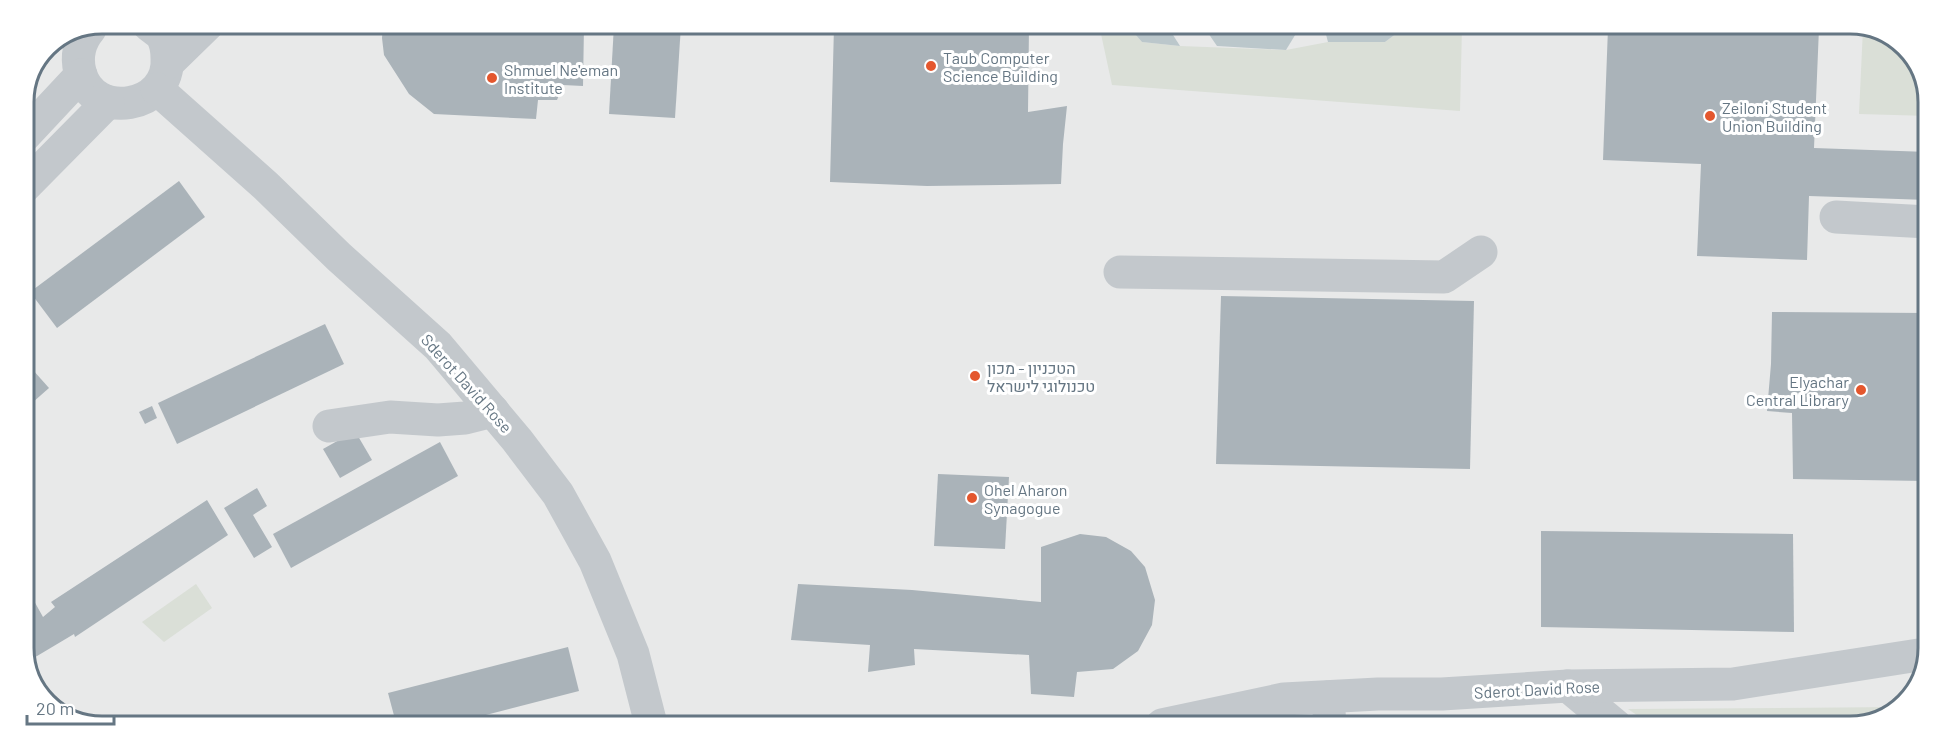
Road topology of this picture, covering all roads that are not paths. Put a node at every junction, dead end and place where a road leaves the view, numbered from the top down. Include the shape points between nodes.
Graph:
1 (160, 34) edge
2 (199, 34) edge
3 (84, 38) edge
4 (71, 60) edge
5 (162, 76) junction
6 (108, 102) junction
7 (34, 120) edge
8 (34, 177) edge
9 (1836, 217) dead end
10 (1918, 221) edge
11 (1481, 252) dead end
12 (1120, 272) dead end
13 (493, 411) junction
14 (329, 426) dead end
15 (1917, 657) edge
16 (1568, 686) junction
17 (1329, 712) edge
18 (649, 717) edge
19 (1200, 717) edge
20 (1605, 717) edge

1 - 5 street via 167,48
2 - 5 street
3 - 4 street
4 - 6 street via 87,87
4 - 7 street
5 - 6 street via 146,97 134,103
5 - 13 street, Sderot David Rose via 266,186 438,346
6 - 8 street
9 - 10 street
11 - 12 street via 1444,277
13 - 14 street via 465,418 390,417
13 - 18 street, Sderot David Rose via 558,494 595,561 633,654
15 - 16 street, Sderot David Rose via 1733,684
16 - 17 street, Sderot David Rose via 1378,694
16 - 20 street
17 - 19 street, Sderot David Rose via 1284,699

